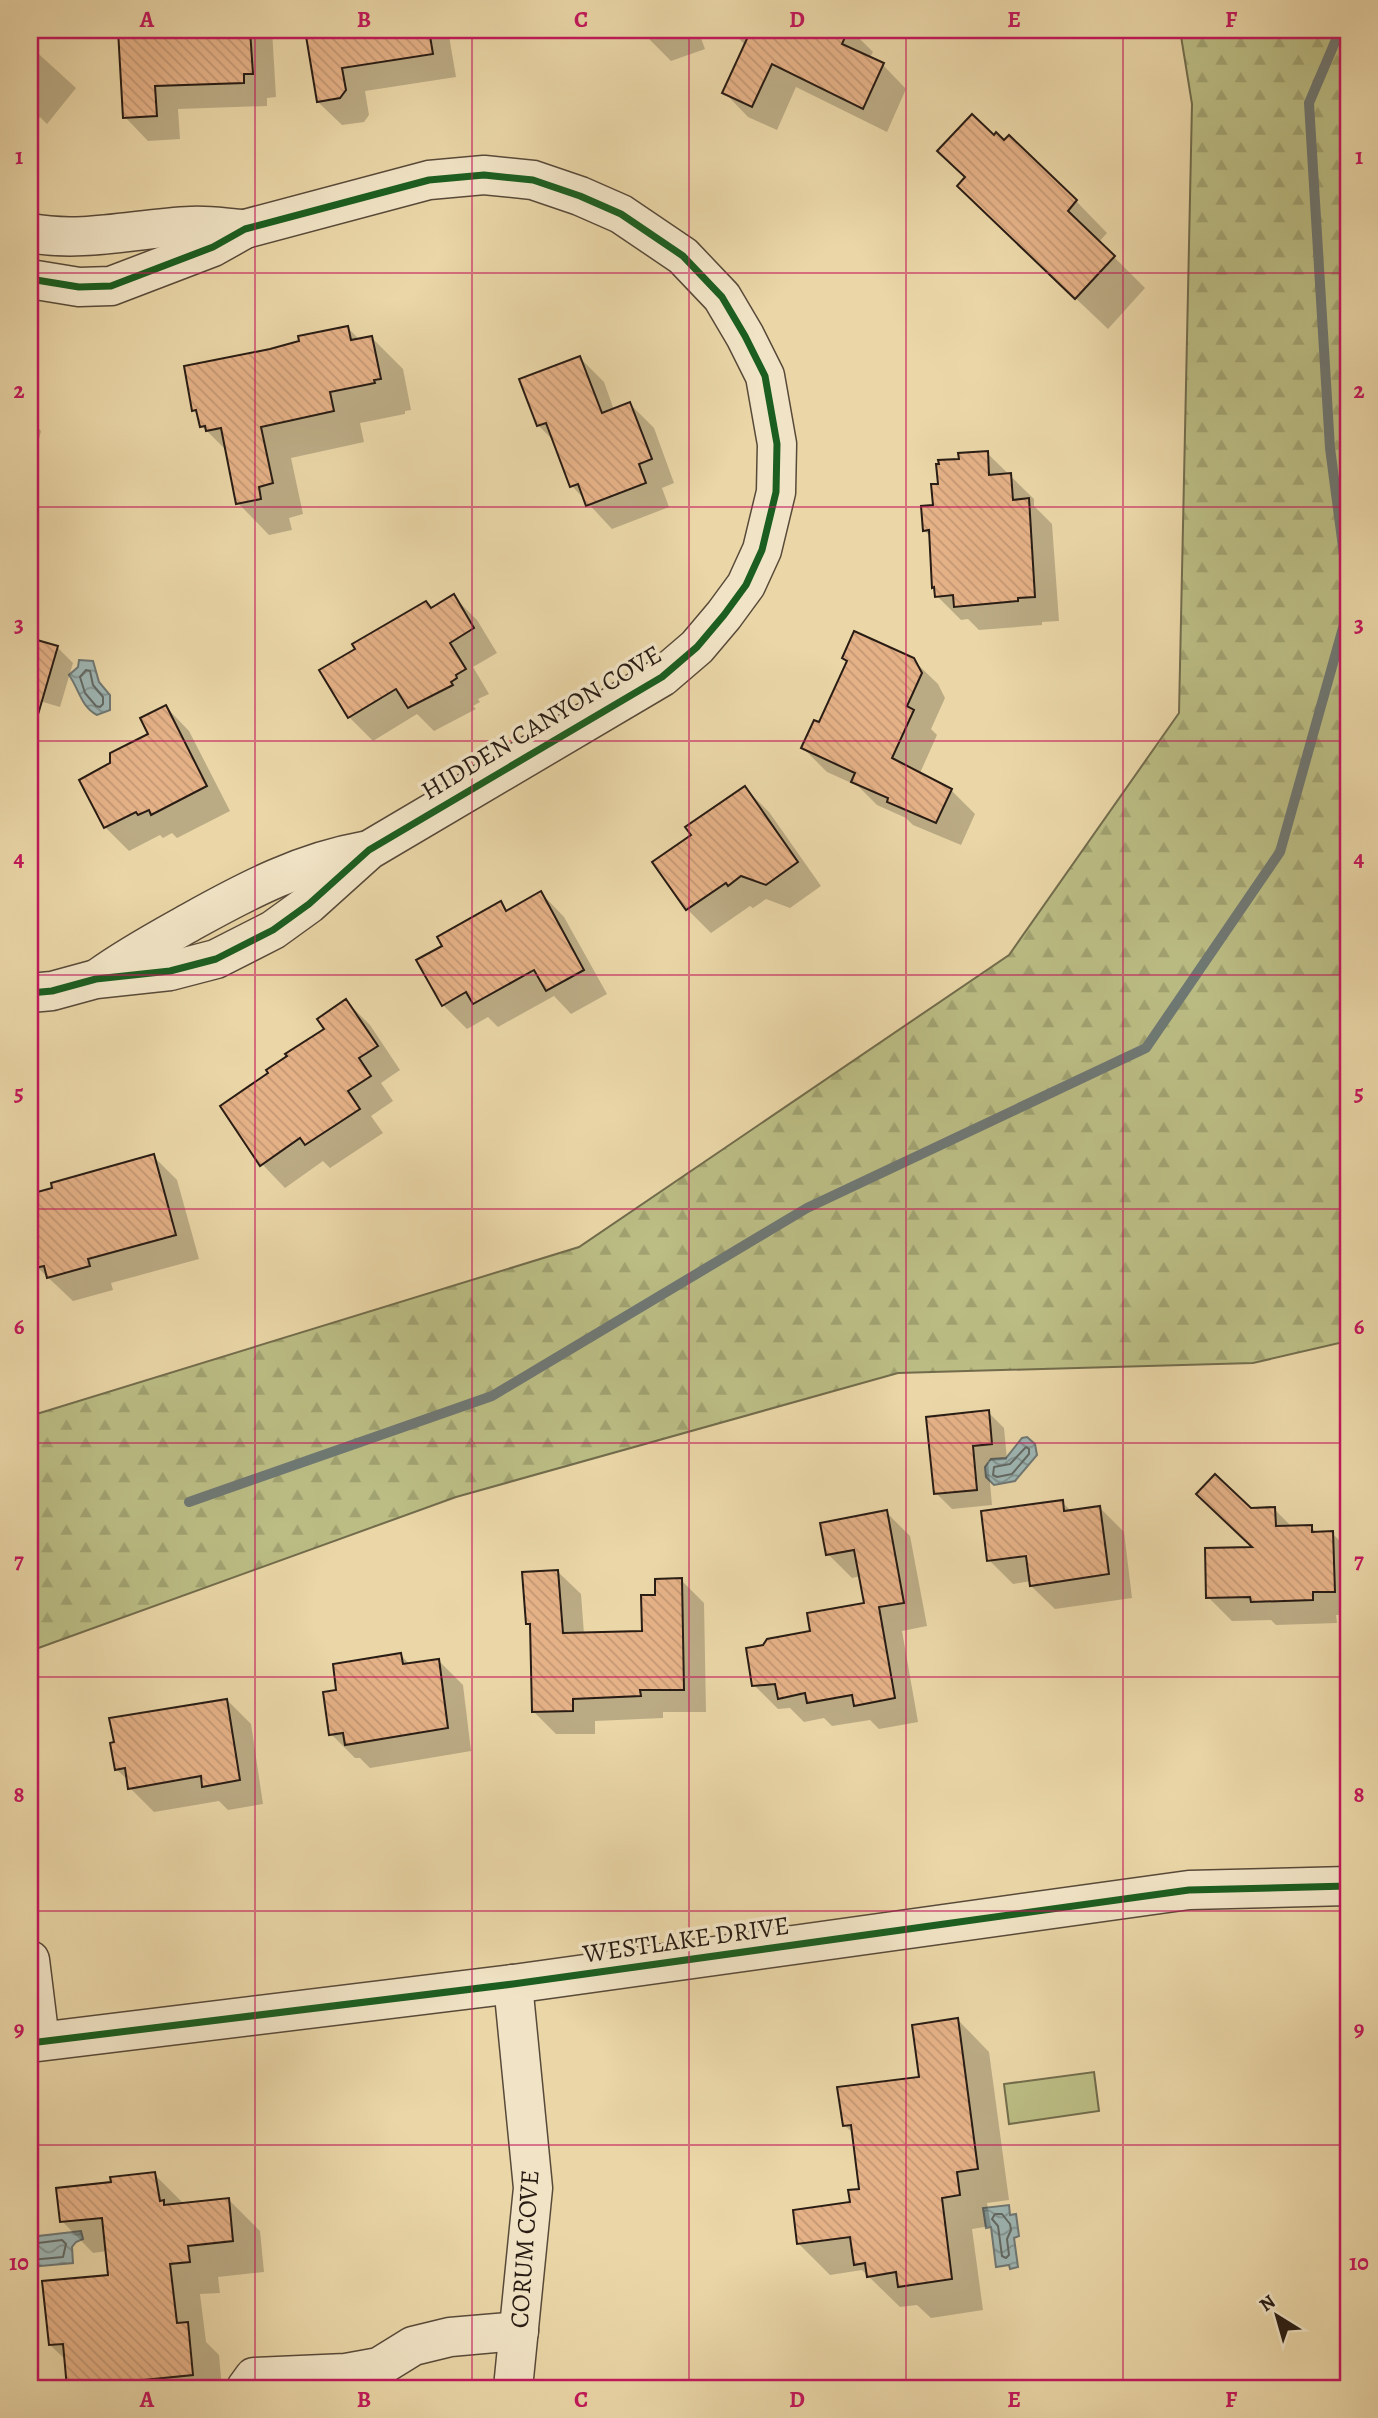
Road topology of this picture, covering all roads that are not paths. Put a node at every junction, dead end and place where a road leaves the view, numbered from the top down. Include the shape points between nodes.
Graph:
1 (245, 229) junction
2 (30, 233) edge
3 (30, 279) edge
4 (30, 993) edge
5 (1348, 1886) edge
6 (30, 1960) edge
7 (513, 1984) junction
8 (35, 2042) edge
9 (519, 2331) junction
10 (246, 2388) edge
11 (513, 2388) edge

1 - 2 street, HIDDEN CANYON COVE via 192,226 112,235
1 - 3 street, HIDDEN CANYON COVE via 214,247 111,286 79,288
1 - 4 street, HIDDEN CANYON COVE via 429,180 484,175 533,180 621,214 683,256 722,297 765,376 777,444 776,492 762,550 746,585 724,615 697,647 662,677 369,850 275,877 131,955 96,979
5 - 7 street, WESTLAKE DRIVE via 1189,1890
6 - 8 street
7 - 8 street, WESTLAKE DRIVE
7 - 9 street, CORUM COVE via 533,2188
9 - 10 street via 450,2337 413,2346 379,2367 254,2378
9 - 11 street, CORUM COVE

